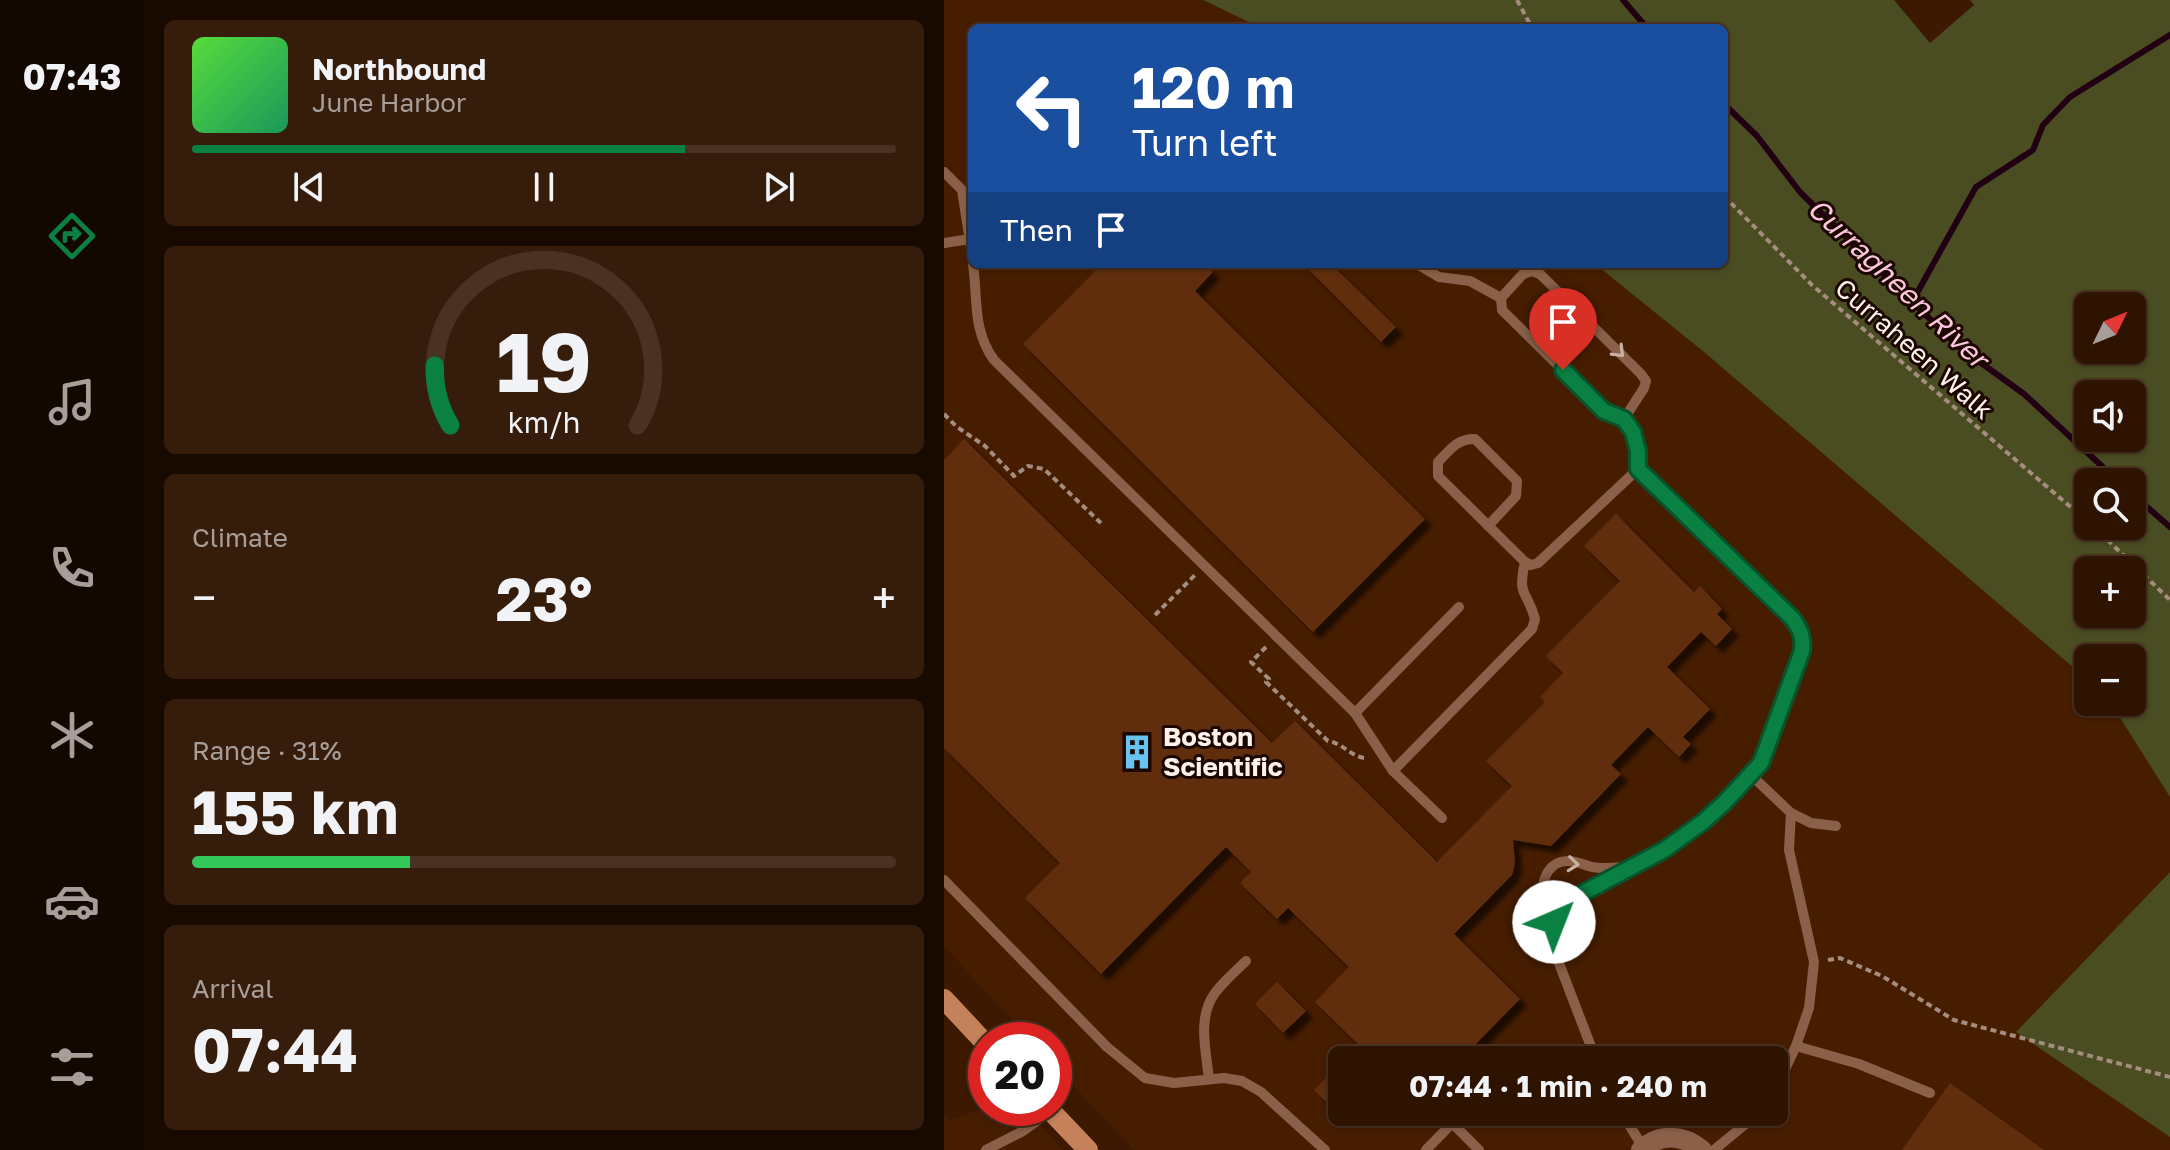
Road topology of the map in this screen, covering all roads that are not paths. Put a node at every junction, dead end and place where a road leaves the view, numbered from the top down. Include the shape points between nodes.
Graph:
1 (944, 172) edge
2 (968, 217) edge
3 (968, 239) edge
4 (944, 243) edge
5 (973, 268) edge
6 (1424, 268) edge
7 (1501, 298) junction
8 (1624, 419) junction
9 (1638, 469) junction
10 (1488, 526) junction
11 (1525, 562) junction
12 (1459, 607) dead end
13 (1355, 713) junction
14 (1393, 771) junction
15 (1750, 774) junction
16 (1791, 813) junction
17 (1442, 818) dead end
18 (1836, 826) dead end
19 (1633, 866) junction
20 (944, 880) edge
21 (1552, 945) junction
22 (1246, 961) dead end
23 (944, 999) edge
24 (968, 1025) edge
25 (1591, 1046) edge
26 (1796, 1046) junction
27 (1788, 1063) edge
28 (1209, 1079) junction
29 (1930, 1093) dead end
30 (1029, 1126) edge
31 (1065, 1126) edge
32 (1449, 1126) edge
33 (1455, 1126) edge
34 (1629, 1126) edge
35 (1743, 1126) edge
36 (1642, 1149) edge
37 (986, 1150) edge
38 (1088, 1150) edge
39 (1325, 1150) edge
40 (1426, 1150) edge
41 (1479, 1150) edge
42 (1702, 1150) edge
43 (1714, 1150) edge

1 - 2 lane via 962,190
3 - 4 lane
5 - 13 lane via 978,326 994,360
6 - 7 lane via 1439,277 1470,281
7 - 8 lane via 1502,310 1604,411
7 -> 8 lane via 1523,274 1540,274 1646,381
8 - 9 lane via 1633,432
9 - 11 lane via 1538,563
9 - 15 lane via 1800,630 1802,651 1761,763
10 - 10 lane via 1516,496 1517,481 1475,439 1466,438 1438,462 1436,470
10 - 11 lane
11 - 14 lane via 1520,583 1535,619 1532,629
12 - 13 lane
13 - 14 lane
14 - 17 lane
15 - 16 lane
15 - 19 lane via 1703,822
16 - 18 lane via 1811,823
16 - 26 lane via 1789,850 1814,962 1809,1008
19 - 21 lane via 1559,911
21 -> 19 lane via 1543,930 1541,910 1548,870 1568,860 1596,868
20 - 28 lane via 1126,1064 1161,1082
21 - 25 lane
22 - 28 lane via 1206,1009
23 - 24 main road
26 - 27 lane
26 - 29 lane
28 - 39 lane via 1242,1081 1261,1092
30 - 37 lane
31 - 38 main road
32 - 40 lane
33 - 41 lane
34 - 36 lane
35 - 43 lane
36 - 42 street via 1667,1137

